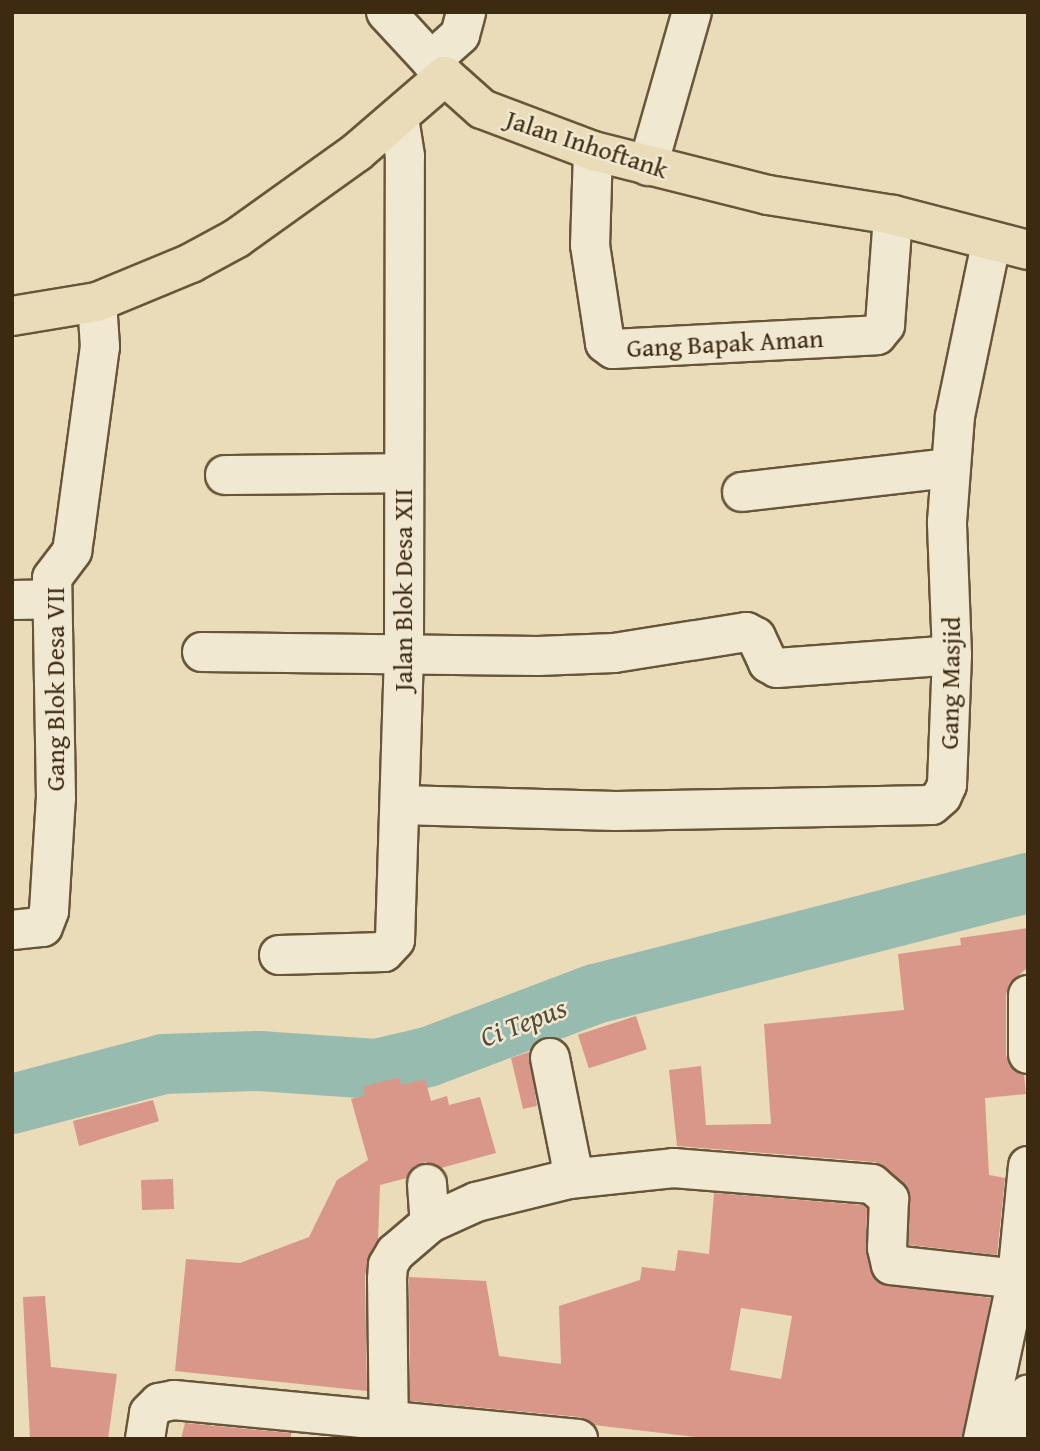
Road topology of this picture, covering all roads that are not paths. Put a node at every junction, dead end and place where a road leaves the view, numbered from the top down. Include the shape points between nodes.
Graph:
1 (386, 12) edge
2 (466, 12) edge
3 (692, 12) edge
4 (438, 69) junction
5 (399, 118) junction
6 (593, 151) junction
7 (648, 166) junction
8 (893, 215) junction
9 (990, 243) junction
10 (1028, 250) edge
11 (97, 302) junction
12 (12, 316) edge
13 (951, 468) junction
14 (403, 473) junction
15 (225, 475) dead end
16 (742, 492) dead end
17 (51, 599) junction
18 (12, 600) edge
19 (202, 652) dead end
20 (404, 652) junction
21 (952, 656) junction
22 (400, 805) junction
23 (12, 930) edge
24 (279, 955) dead end
25 (1028, 995) edge
26 (1028, 1054) edge
27 (550, 1058) dead end
28 (1028, 1166) edge
29 (569, 1179) junction
30 (427, 1184) dead end
31 (430, 1223) junction
32 (1022, 1279) edge
33 (1028, 1395) edge
34 (389, 1430) edge
35 (145, 1439) edge
36 (578, 1439) edge
37 (983, 1439) edge
38 (1021, 1439) edge

1 - 4 street
2 - 4 street via 460,35
3 - 7 street
4 - 5 main road
4 - 6 main road, Jalan Inhoftank via 482,109
5 - 11 main road via 237,238 191,263
5 - 14 street, Jalan Blok Desa XII via 405,156
6 - 7 main road, Jalan Inhoftank
6 - 8 street, Gang Bapak Aman via 590,245 606,343 613,349 871,335 885,325
7 - 8 main road, Jalan Inhoftank via 805,202
8 - 9 main road, Jalan Inhoftank
9 - 10 main road, Jalan Inhoftank
9 - 13 street, Gang Masjid via 969,336
11 - 12 main road
11 - 17 street, Gang Blok Desa VII via 100,347 72,551 52,578
13 - 16 street
13 - 21 street, Gang Masjid via 947,522
14 - 15 street
14 - 20 street, Jalan Blok Desa XII
17 - 18 street
17 - 23 street, Gang Blok Desa VII via 56,798 49,911 43,927
19 - 20 street
20 - 21 street via 614,653 736,632 756,637 768,663 777,668
20 - 22 street, Jalan Blok Desa XII
21 - 22 street, Gang Masjid via 947,785 932,805 616,811
22 - 24 street, Jalan Blok Desa XII via 391,948 363,954
25 - 26 street
27 - 29 street via 571,1162
28 - 32 street
29 - 31 street via 476,1202
29 - 32 street via 673,1168 872,1184 889,1199 891,1265
30 - 31 street
31 - 34 street via 388,1265
32 - 37 street
33 - 38 street
34 - 35 street via 174,1400 159,1403 149,1413
34 - 36 street

